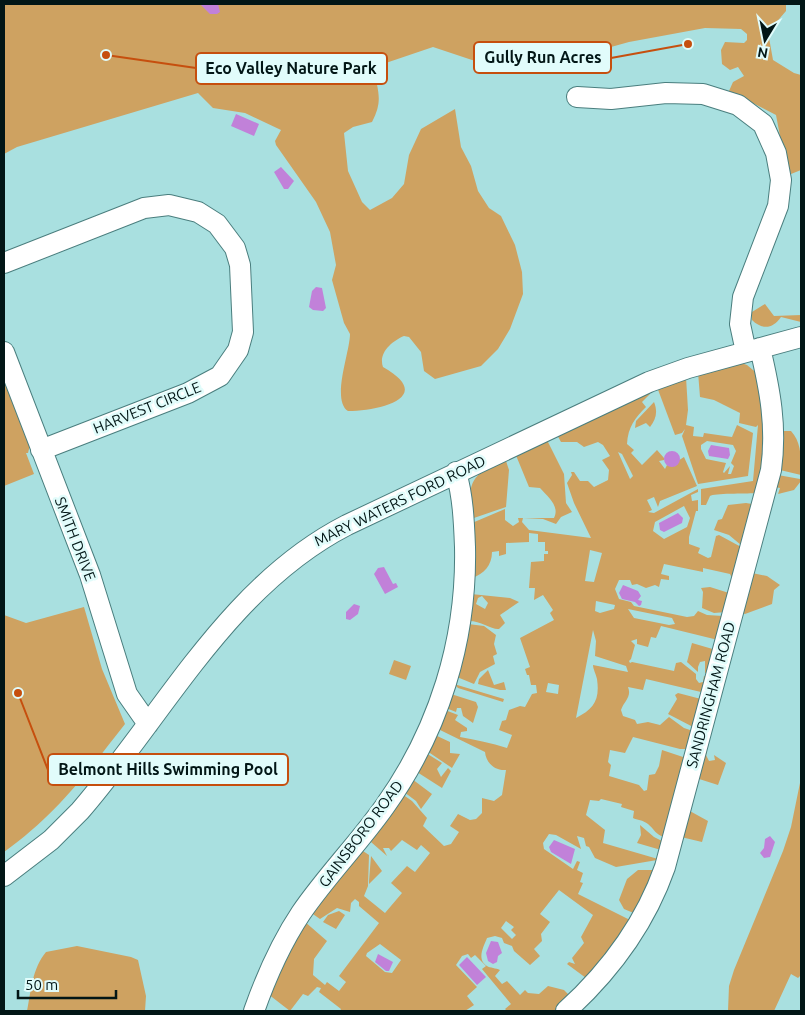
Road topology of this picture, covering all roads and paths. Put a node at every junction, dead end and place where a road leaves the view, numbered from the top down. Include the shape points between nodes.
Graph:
1 (577, 96) dead end
2 (4, 263) edge
3 (801, 337) edge
4 (753, 350) junction
5 (4, 352) edge
6 (41, 450) junction
7 (456, 472) junction
8 (148, 724) junction
9 (4, 876) edge
10 (254, 1011) edge
11 (566, 1011) edge

1 - 4 street, SANDRINGHAM ROAD via 610,99 666,93 703,94 738,105 763,124 776,153 781,180 778,206 743,296 740,324
2 - 6 street, HARVEST CIRCLE via 144,208 169,204 198,212 217,224 235,248 240,265 243,332 232,360 220,376 188,393
3 - 4 street, MARY WATERS FORD ROAD
4 - 7 street, MARY WATERS FORD ROAD via 649,382
4 - 11 street, SANDRINGHAM ROAD via 769,387 774,419 771,470 665,867 646,911 624,947 602,976
5 - 6 street, SMITH DRIVE
6 - 8 street, SMITH DRIVE via 90,575 127,694
7 - 8 street, MARY WATERS FORD ROAD via 331,533 280,568 238,608
7 - 10 street, GAINSBORO ROAD via 464,509 464,591 456,648 439,707 419,752 396,790 309,902 290,932
8 - 9 street, MARY WATERS FORD ROAD via 80,811 51,840

